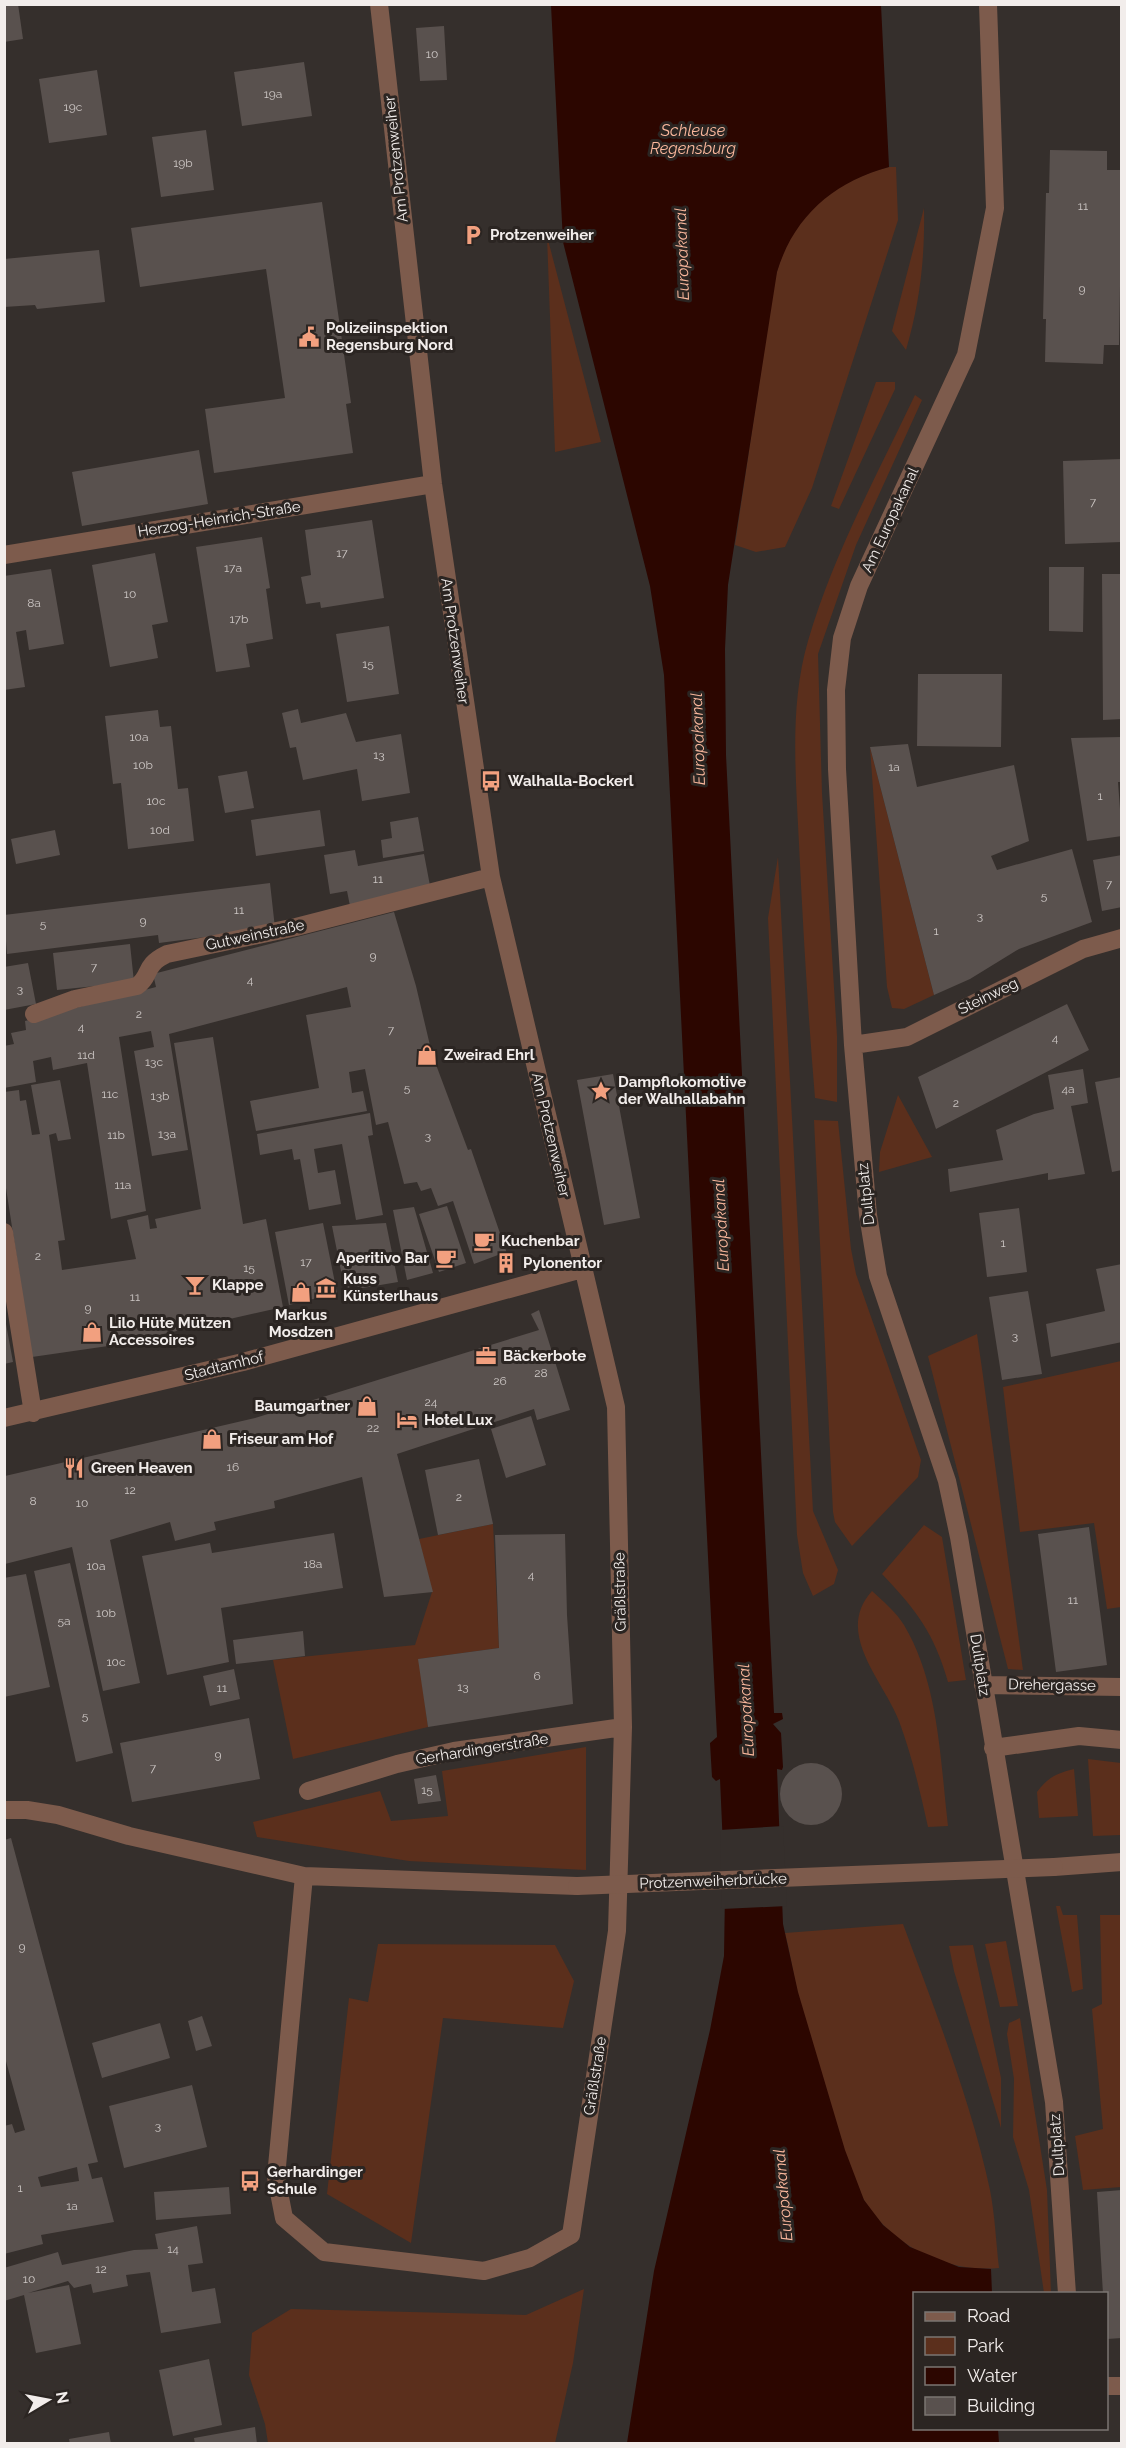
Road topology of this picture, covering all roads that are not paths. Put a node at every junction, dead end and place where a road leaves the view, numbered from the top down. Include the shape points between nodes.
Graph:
1 (379, 4) edge
2 (988, 4) edge
3 (433, 484) junction
4 (4, 555) edge
5 (491, 877) junction
6 (1122, 939) edge
7 (34, 1014) dead end
8 (853, 1046) junction
9 (5, 1242) edge
10 (582, 1269) junction
11 (33, 1413) junction
12 (4, 1418) edge
13 (983, 1685) junction
14 (1122, 1687) edge
15 (623, 1727) junction
16 (1122, 1740) edge
17 (993, 1748) junction
18 (308, 1791) dead end
19 (4, 1810) edge
20 (1122, 1862) edge
21 (304, 1876) junction
22 (1067, 2292) edge

1 - 3 street, Am Protzenweiher
2 - 8 street, Am Europakanal via 995,208 966,355 860,586 842,638 836,690 837,770
3 - 4 street, Herzog-Heinrich-Straße
3 - 5 street, Am Protzenweiher
5 - 7 street, Gutweinstraße via 296,927 167,954 148,966 137,986 75,999
5 - 10 street, Am Protzenweiher
6 - 8 street, Steinweg via 1083,949 907,1037
8 - 13 street, Dultplatz via 868,1215 878,1276 947,1481
9 - 11 street
10 - 11 street, Stadtamhof via 243,1362
10 - 15 street, Gräßlstraße via 616,1407
11 - 12 street, Stadtamhof
13 - 14 street, Drehergasse
13 - 17 street, Dultplatz
15 - 18 street, Gerhardingerstraße via 454,1750
15 - 21 street, Gräßlstraße via 617,1931 571,2235 530,2258 484,2271 324,2252 284,2218 276,2177
16 - 17 street via 1079,1736
17 - 22 street, Dultplatz via 1054,2102
19 - 21 street via 58,1815 129,1836
20 - 21 street, Protzenweiherbrücke, bridge via 577,1886

